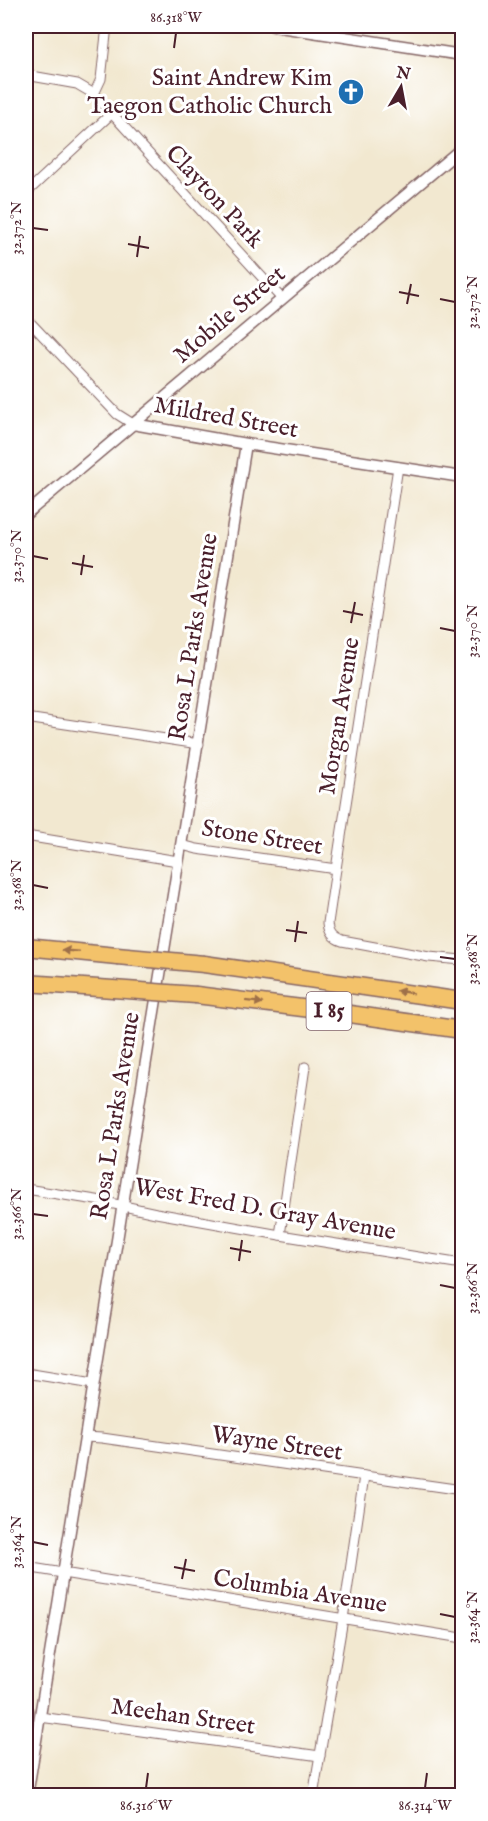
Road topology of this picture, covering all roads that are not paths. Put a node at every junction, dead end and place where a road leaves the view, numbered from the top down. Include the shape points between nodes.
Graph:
1 (107, 26) edge
2 (273, 26) edge
3 (311, 28) edge
4 (462, 55) edge
5 (26, 75) edge
6 (94, 94) junction
7 (111, 114) junction
8 (462, 148) edge
9 (26, 193) edge
10 (282, 298) junction
11 (26, 318) edge
12 (133, 424) junction
13 (246, 444) junction
14 (398, 466) junction
15 (462, 477) edge
16 (26, 514) edge
17 (26, 718) edge
18 (199, 744) junction
19 (26, 836) edge
20 (182, 845) junction
21 (178, 861) junction
22 (336, 870) junction
23 (26, 947) edge
24 (462, 960) edge
25 (26, 982) edge
26 (462, 1001) edge
27 (462, 1030) edge
28 (305, 1067) dead end
29 (26, 1189) edge
30 (122, 1205) junction
31 (280, 1235) junction
32 (462, 1264) edge
33 (26, 1373) edge
34 (93, 1384) junction
35 (85, 1437) junction
36 (364, 1476) junction
37 (462, 1490) edge
38 (26, 1567) edge
39 (63, 1574) junction
40 (343, 1619) junction
41 (462, 1638) edge
42 (40, 1717) junction
43 (320, 1756) junction
44 (27, 1789) edge
45 (313, 1796) edge

1 - 6 street via 101,79
2 - 3 street
3 - 4 street
5 - 6 street via 77,84
6 - 7 street, Clayton Park
7 - 9 street
7 - 10 street, Clayton Park
8 - 10 street, Mobile Street
10 - 12 street, Mobile Street
11 - 12 street, Mildred Street via 117,414
12 - 13 street, Mildred Street
12 - 16 street, Mobile Street
13 - 14 street, Mildred Street
13 - 18 street, Rosa L Parks Avenue
14 - 15 street, Mildred Street
14 - 22 street, Morgan Avenue
17 - 18 street
18 - 20 street, Rosa L Parks Avenue
19 - 21 street, Stone Street
20 - 21 street, Rosa L Parks Avenue
20 - 22 street, Stone Street
21 - 30 street, Rosa L Parks Avenue
22 - 24 street, Morgan Avenue via 328,923 332,935 342,941
26 -> 23 highway, I 85, bridge via 204,964
25 -> 27 highway, I 85, bridge via 196,995
28 - 31 street
29 - 30 street, West Fred D. Gray Avenue
30 - 31 street, West Fred D. Gray Avenue
30 - 34 street, Rosa L Parks Avenue
31 - 32 street, West Fred D. Gray Avenue
33 - 34 street
34 - 35 street, Rosa L Parks Avenue
35 - 36 street, Wayne Street
35 - 39 street, Rosa L Parks Avenue
36 - 37 street, Wayne Street
36 - 40 street
38 - 39 street, Columbia Avenue
39 - 40 street, Columbia Avenue
39 - 42 street, Rosa L Parks Avenue
40 - 41 street, Columbia Avenue
40 - 43 street
42 - 43 street, Meehan Street
42 - 44 street, Rosa L Parks Avenue
43 - 45 street

